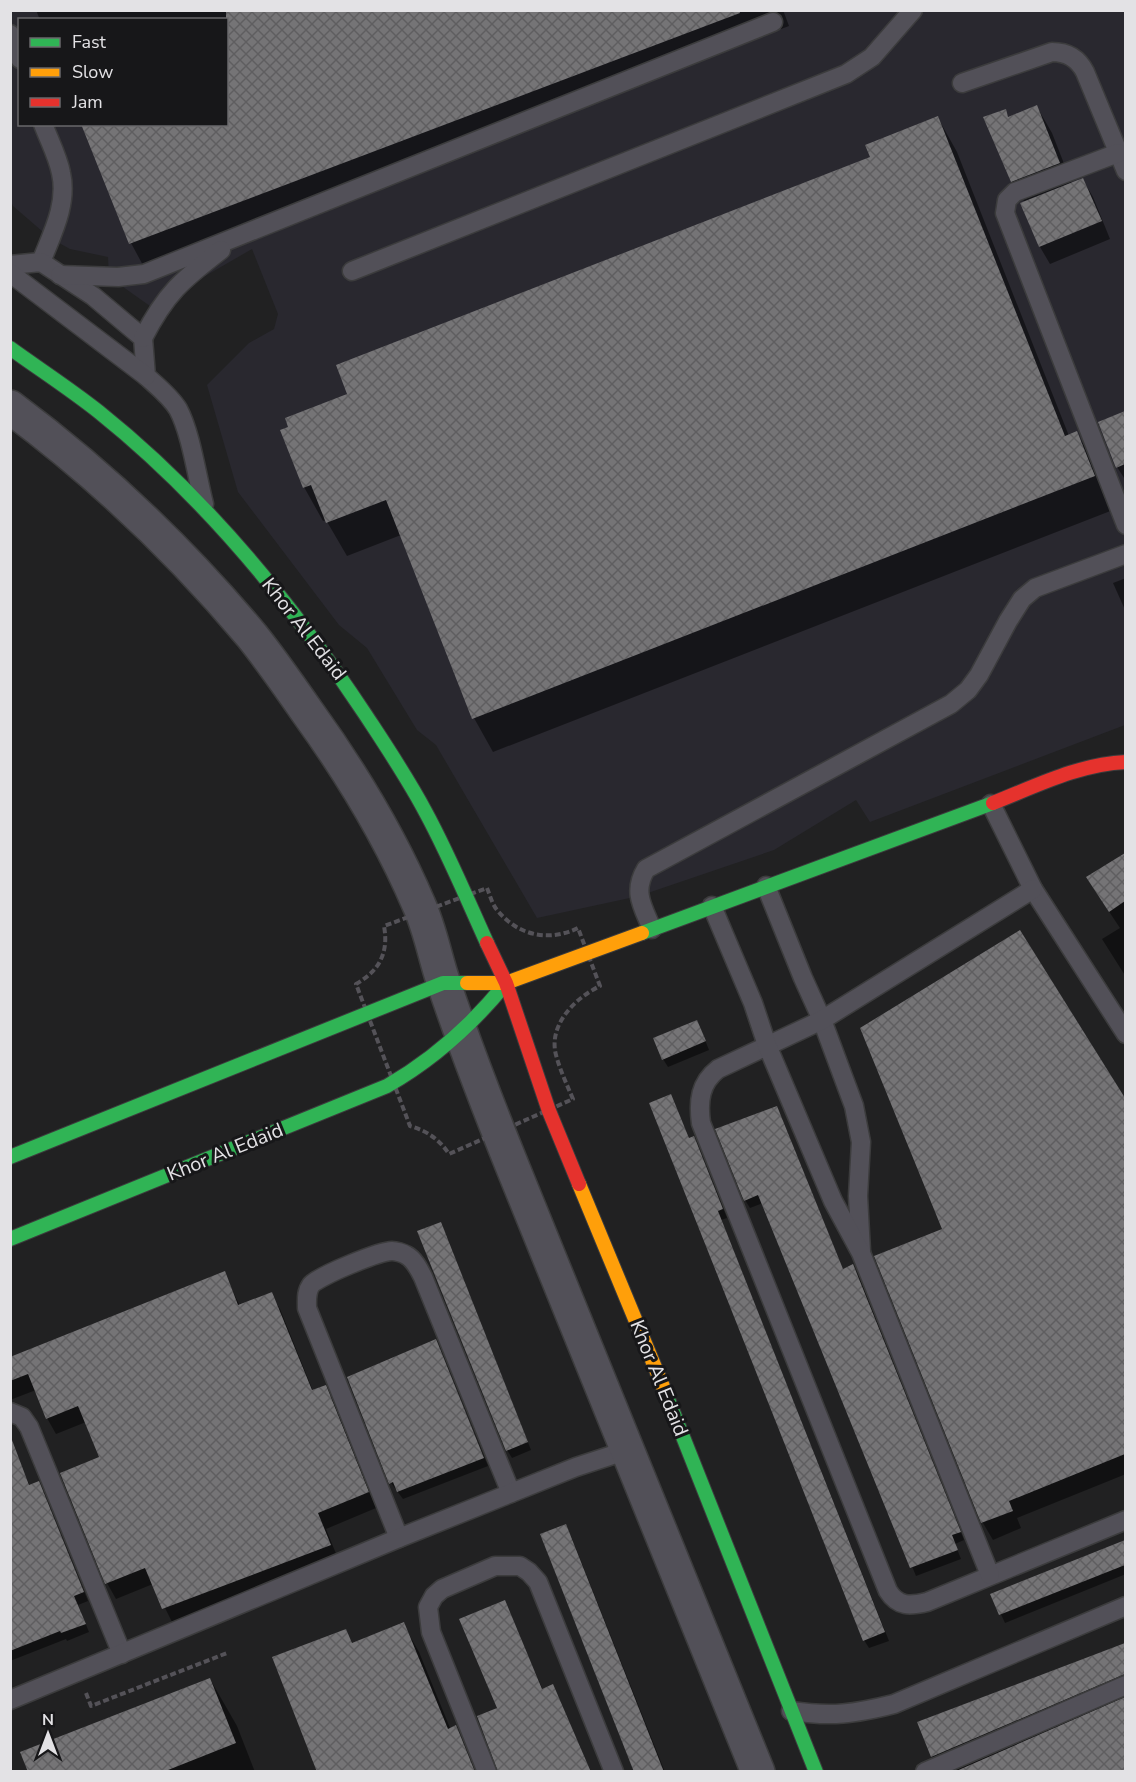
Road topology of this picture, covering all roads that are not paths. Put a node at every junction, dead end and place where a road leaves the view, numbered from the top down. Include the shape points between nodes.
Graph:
1 (913, 10) edge
2 (773, 22) dead end
3 (10, 34) edge
4 (18, 54) edge
5 (963, 83) dead end
6 (45, 126) edge
7 (1118, 153) junction
8 (1125, 171) edge
9 (244, 233) junction
10 (40, 262) junction
11 (10, 265) edge
12 (352, 272) dead end
13 (10, 273) edge
14 (60, 275) junction
15 (143, 338) junction
16 (10, 348) edge
17 (146, 376) junction
18 (10, 407) edge
19 (206, 511) junction
20 (1125, 525) edge
21 (1125, 554) edge
22 (1125, 762) edge
23 (991, 804) junction
24 (766, 886) junction
25 (1033, 889) junction
26 (712, 906) junction
27 (652, 929) junction
28 (443, 983) junction
29 (506, 983) junction
30 (822, 1020) junction
31 (461, 1032) junction
32 (1125, 1034) edge
33 (767, 1045) junction
34 (10, 1157) edge
35 (10, 1239) edge
36 (861, 1253) junction
37 (10, 1412) edge
38 (628, 1450) junction
39 (511, 1493) junction
40 (1125, 1520) edge
41 (399, 1538) junction
42 (990, 1575) junction
43 (1125, 1606) edge
44 (122, 1654) junction
45 (1125, 1685) edge
46 (11, 1699) edge
47 (791, 1711) junction
48 (487, 1772) edge
49 (614, 1772) edge
50 (758, 1772) edge
51 (816, 1772) edge
52 (924, 1772) edge

1 - 12 lane via 872,57 846,74
2 - 9 lane
3 - 4 lane
5 - 7 lane via 1052,52 1068,55 1085,72
6 - 10 lane via 62,172 63,192 57,224
7 - 8 lane
7 - 20 lane via 1015,192 1007,200 1005,213
9 - 14 lane via 144,274
9 - 15 lane via 173,289
10 - 11 lane
10 - 14 lane
13 - 17 lane
14 - 15 lane via 93,296
15 - 17 lane
16 - 19 street, Khor Al Edaid via 98,411
17 - 19 lane via 178,410
18 - 28 street via 94,472 159,533 254,639 337,753 372,810 422,911
19 - 29 street, Khor Al Edaid via 307,630 398,764 426,812
21 - 27 lane via 1035,588 1022,599 979,675 951,704 646,869 638,888
22 - 23 street via 1089,766
23 - 24 street
23 - 25 lane
24 - 26 street
24 - 30 lane
25 - 30 lane
25 - 32 lane
26 - 27 street
26 - 33 lane
27 - 29 street
28 - 29 street
28 - 31 street
28 - 34 street
29 - 31 street, Khor Al Edaid via 485,1011
29 - 47 street, Khor Al Edaid via 549,1111
30 - 33 lane
30 - 36 lane via 859,1123
31 - 35 street, Khor Al Edaid via 428,1060 387,1086
31 - 38 street
33 - 36 lane via 833,1201
33 - 42 lane via 709,1076 701,1090 701,1123 888,1591 903,1605 914,1605
36 - 42 lane
37 - 44 lane via 22,1417 29,1427
38 - 39 lane
38 - 50 street
39 - 41 lane
39 - 41 lane via 419,1270 407,1255 379,1253 312,1284 307,1308
40 - 42 lane
41 - 44 lane
43 - 47 lane via 894,1704 855,1714
44 - 46 lane
45 - 52 lane
47 - 51 street, Khor Al Edaid
48 - 49 lane via 431,1632 428,1607 442,1589 508,1564 520,1566 538,1582

